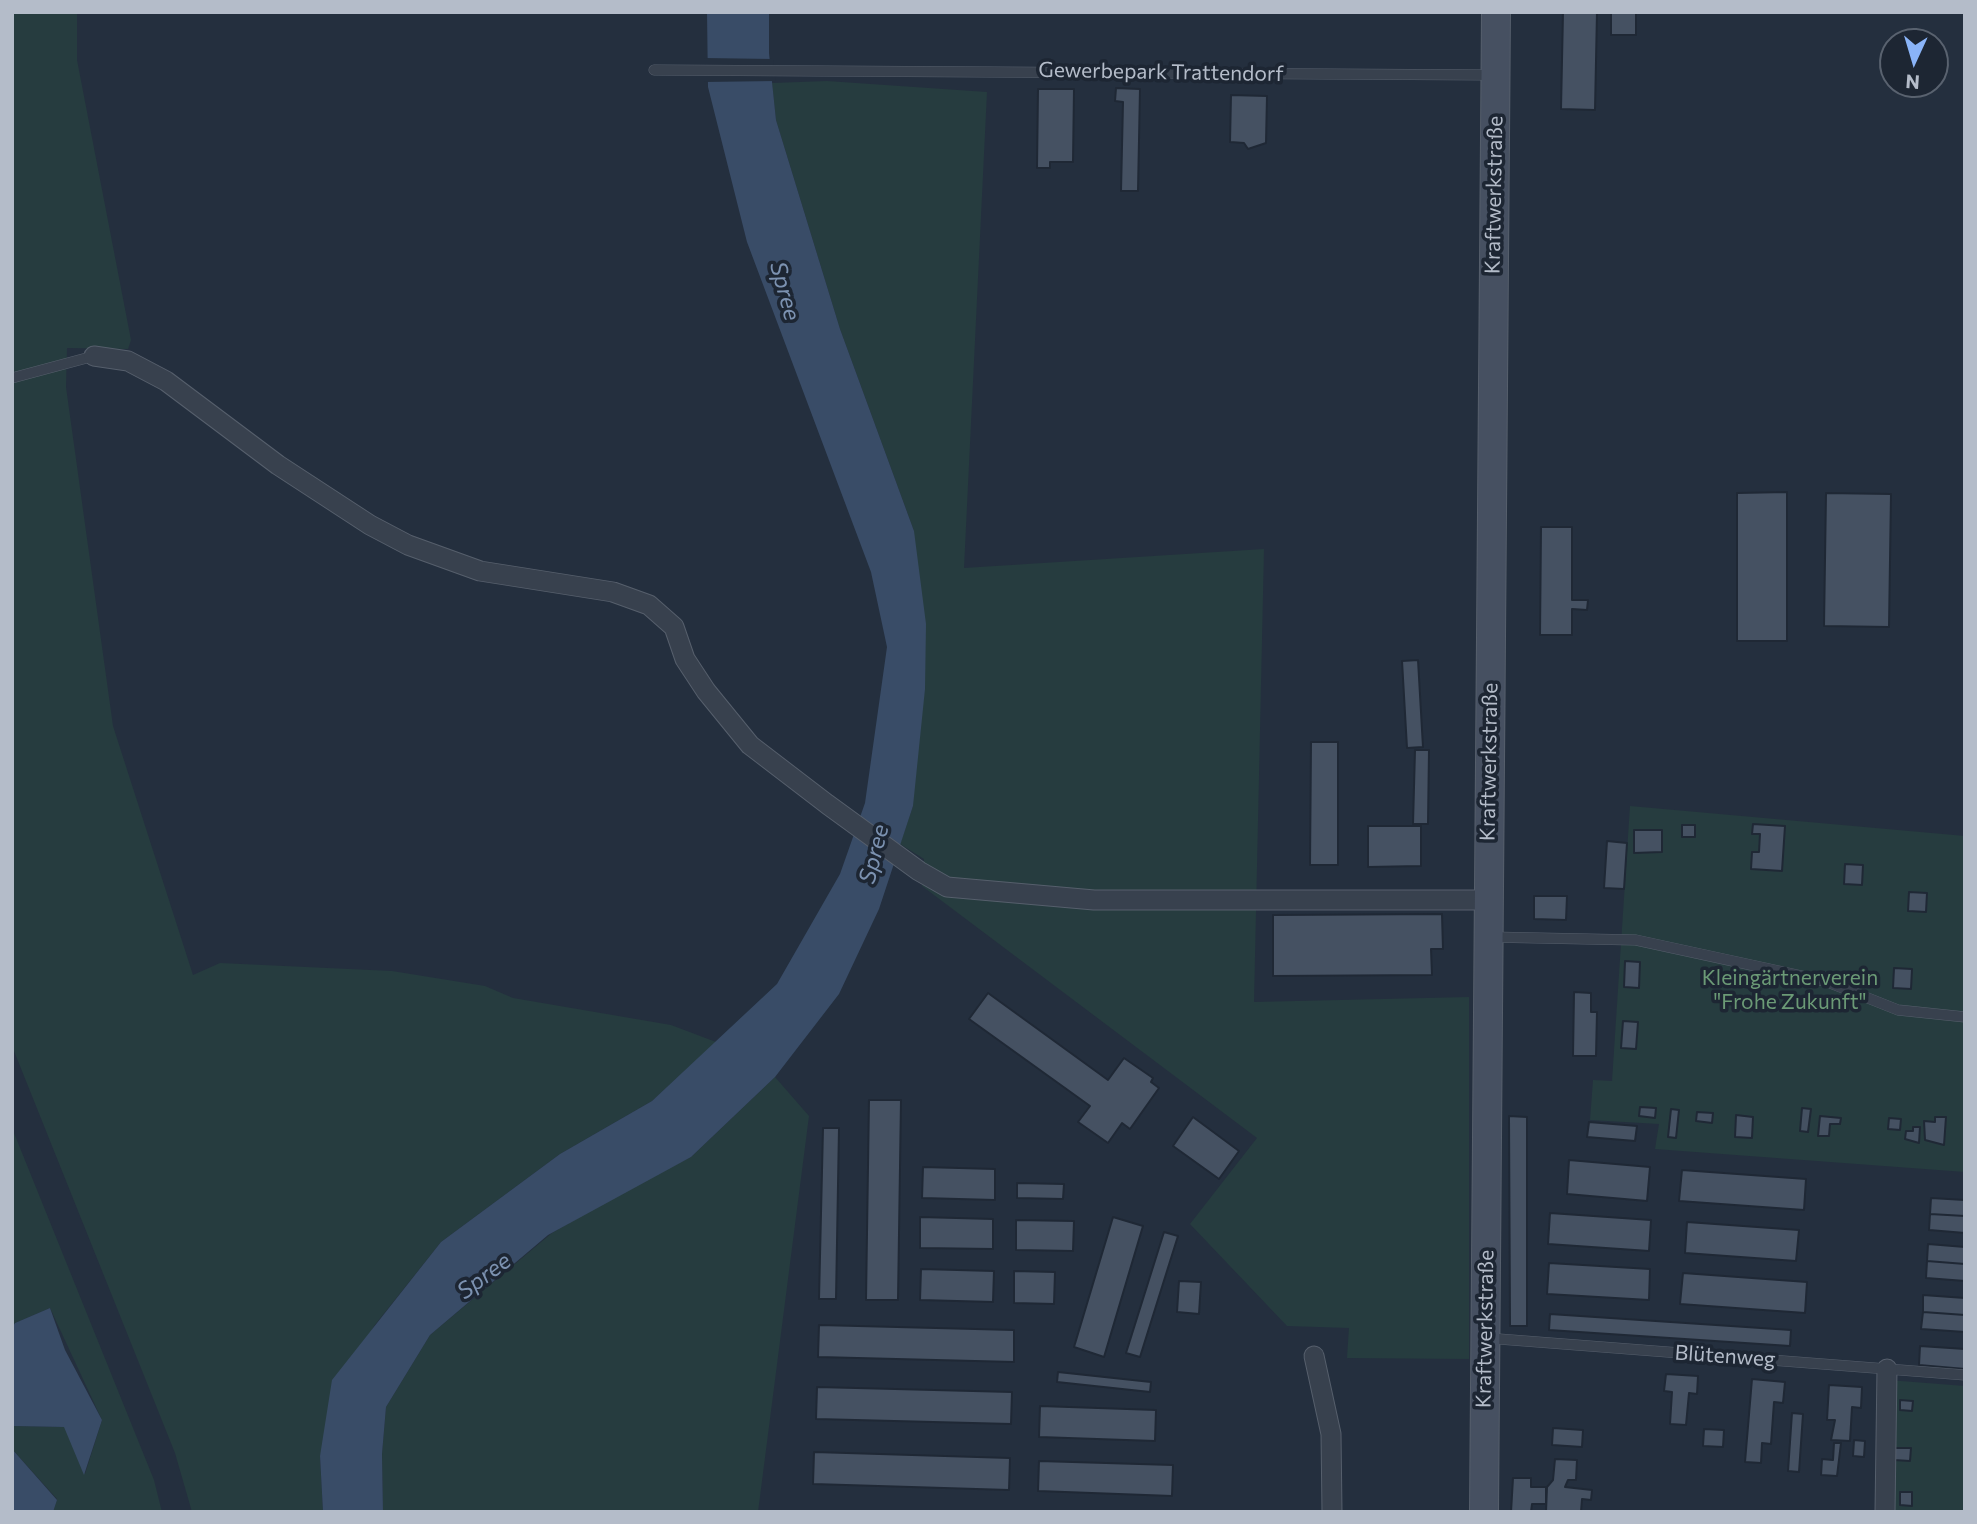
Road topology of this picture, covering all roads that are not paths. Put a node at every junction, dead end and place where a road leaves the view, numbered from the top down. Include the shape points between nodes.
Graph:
1 (1496, 12) edge
2 (654, 70) dead end
3 (1495, 75) junction
4 (94, 356) joint
5 (12, 378) edge
6 (1488, 900) junction
7 (1488, 937) junction
8 (1965, 1017) edge
9 (1486, 1338) junction
10 (1314, 1356) dead end
11 (1887, 1369) junction
12 (1965, 1375) edge
13 (1332, 1512) edge
14 (1483, 1512) edge
15 (1885, 1512) edge

1 - 3 main road, Kraftwerkstraße
2 - 3 lane, Gewerbepark Trattendorf
3 - 6 main road, Kraftwerkstraße
4 - 5 lane
4 - 6 street via 128,361 166,381 278,465 408,545 480,571 613,592 649,604 674,627 685,659 750,744 947,887 1094,900
6 - 7 main road, Kraftwerkstraße
7 - 8 lane via 1636,940 1825,981 1898,1010
7 - 9 main road, Kraftwerkstraße
9 - 11 lane, Blütenweg
9 - 14 main road, Kraftwerkstraße
10 - 13 street via 1331,1434
11 - 12 lane, Blütenweg
11 - 15 street

